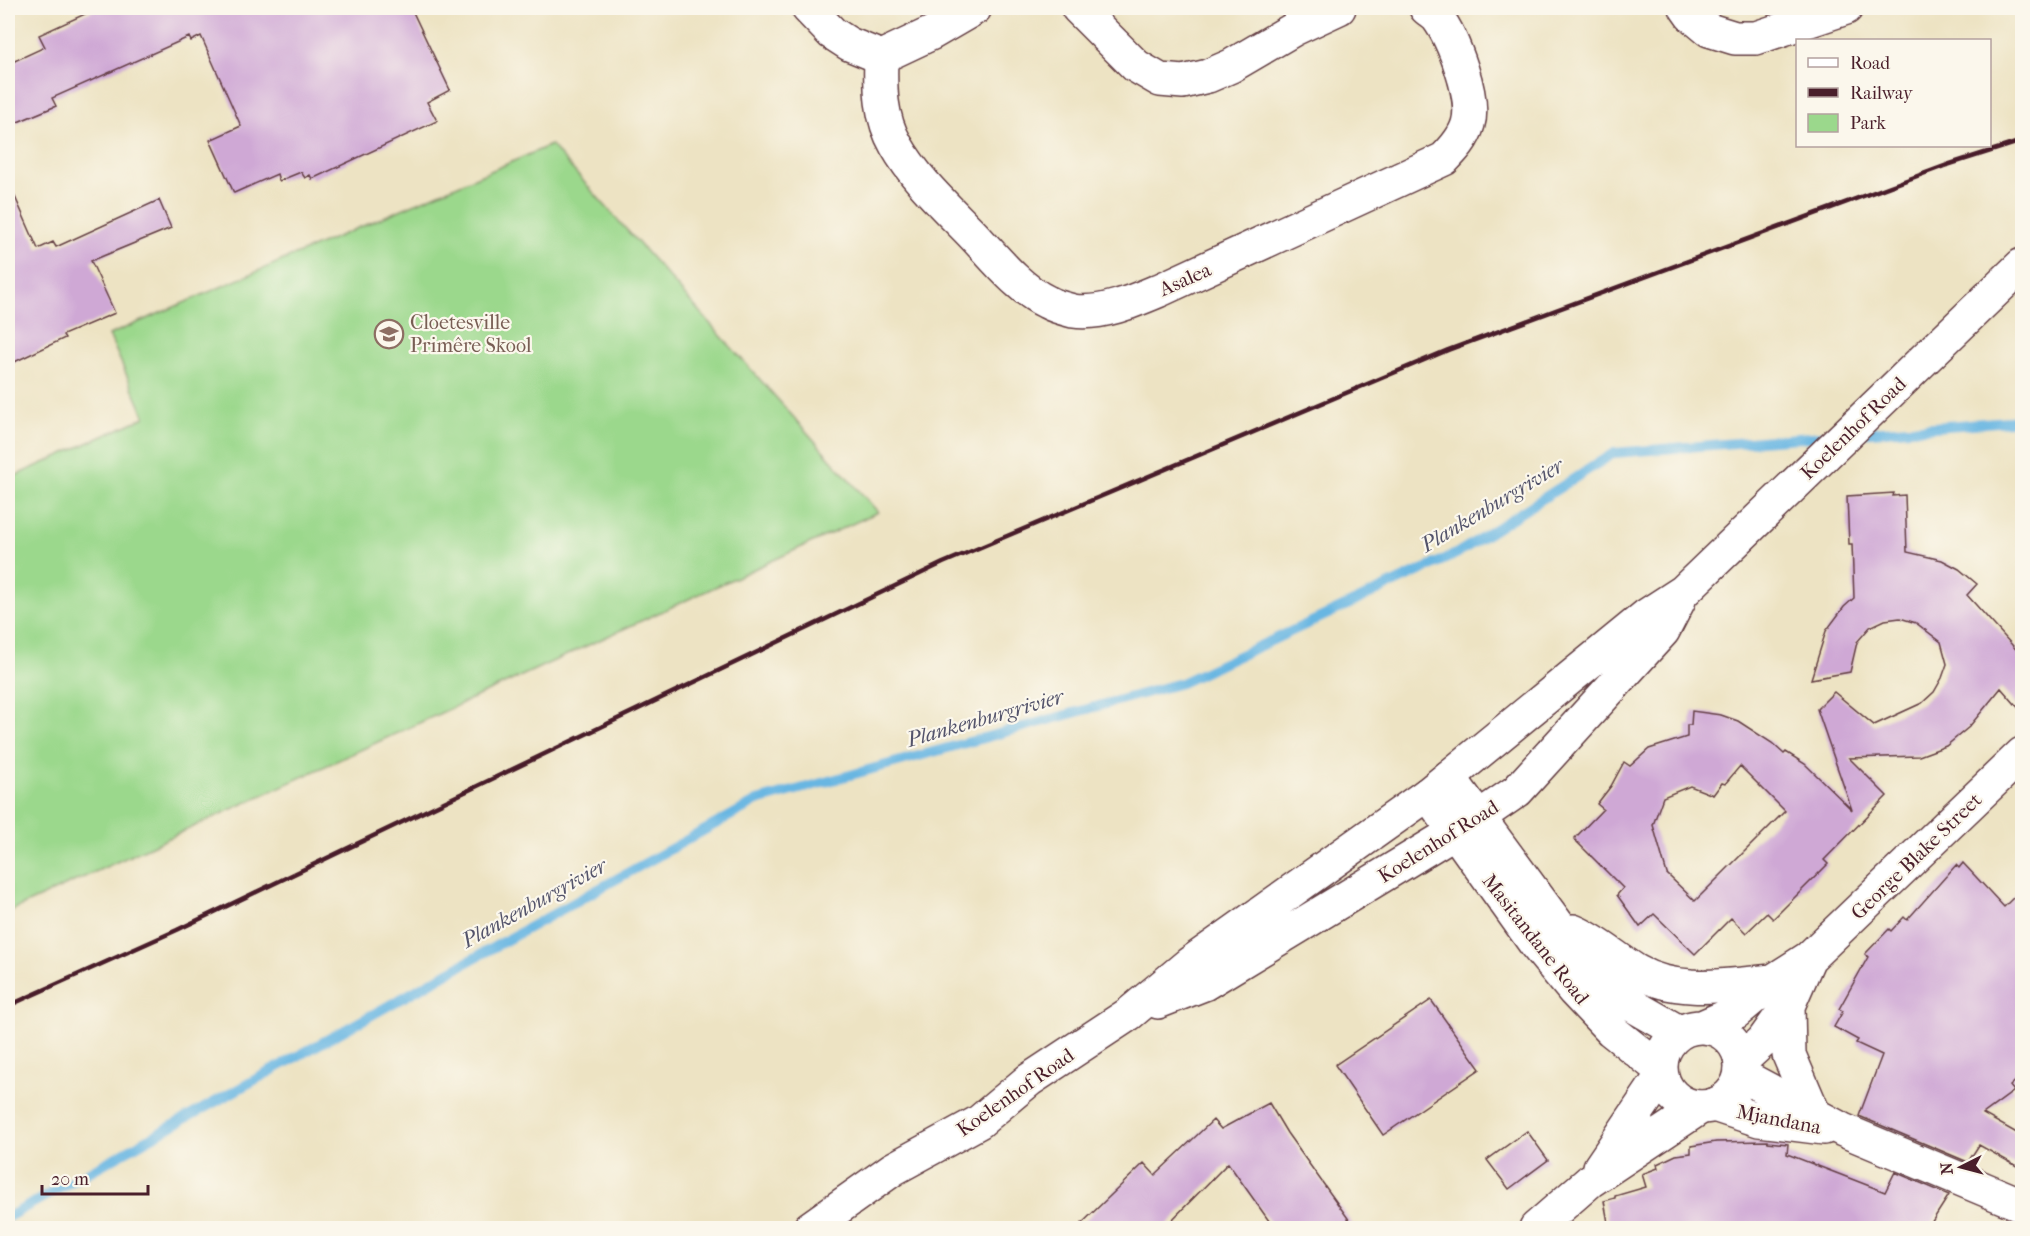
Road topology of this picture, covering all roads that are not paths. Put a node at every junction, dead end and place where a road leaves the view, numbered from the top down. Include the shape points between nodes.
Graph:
1 (808, 8) edge
2 (975, 8) edge
3 (1078, 8) edge
4 (1339, 8) edge
5 (1426, 8) edge
6 (1686, 8) edge
7 (1846, 8) edge
8 (881, 57) junction
9 (2022, 265) edge
10 (1690, 585) junction
11 (2022, 754) edge
12 (1439, 785) junction
13 (1467, 825) junction
14 (1558, 925) junction
15 (1781, 994) junction
16 (1129, 1014) junction
17 (1692, 1029) junction
18 (1741, 1068) junction
19 (1661, 1073) junction
20 (1707, 1106) junction
21 (1815, 1116) junction
22 (1844, 1130) junction
23 (1590, 1181) junction
24 (2022, 1205) edge
25 (810, 1228) edge
26 (1536, 1228) edge

1 - 8 street via 832,33
2 - 8 street
3 - 4 street via 1136,66 1160,80 1183,82 1231,66
5 - 8 street, Asalea via 1445,31 1465,78 1470,108 1462,136 1444,159 1160,290 1122,306 1098,310 1073,311 1046,302 1026,287 912,170 895,145 884,116
6 - 7 street via 1710,30 1734,38 1756,38
9 - 10 street, Koelenhof Road
10 - 12 street, Koelenhof Road via 1647,615
10 - 13 street, Koelenhof Road via 1662,631 1517,791
11 - 15 street, George Blake Street via 1809,958
12 - 13 street, Masitandane Road
12 - 16 street, Koelenhof Road via 1189,964
13 - 14 street, Masitandane Road
13 - 16 street, Koelenhof Road via 1204,984
13 - 19 street, Masitandane Road via 1536,945 1574,992
14 - 15 street via 1588,937 1637,972 1664,982
14 - 17 street, Masitandane Road via 1615,991 1636,1008
15 - 17 street, George Blake Street
15 - 18 street, George Blake Street via 1763,1041
15 - 21 street via 1789,1055
16 - 25 street, Koelenhof Road via 1029,1080 979,1122 893,1168
17 - 18 street via 1718,1030 1728,1037 1737,1048
17 - 19 street via 1670,1041
18 - 20 street via 1731,1093
18 - 21 street, Mjandana
19 - 20 street via 1667,1089 1676,1098 1687,1105
19 - 23 street
20 - 22 street, Mjandana via 1759,1120
20 - 23 street
21 - 22 street, Mjandana
22 - 24 street, Mjandana
23 - 26 street

